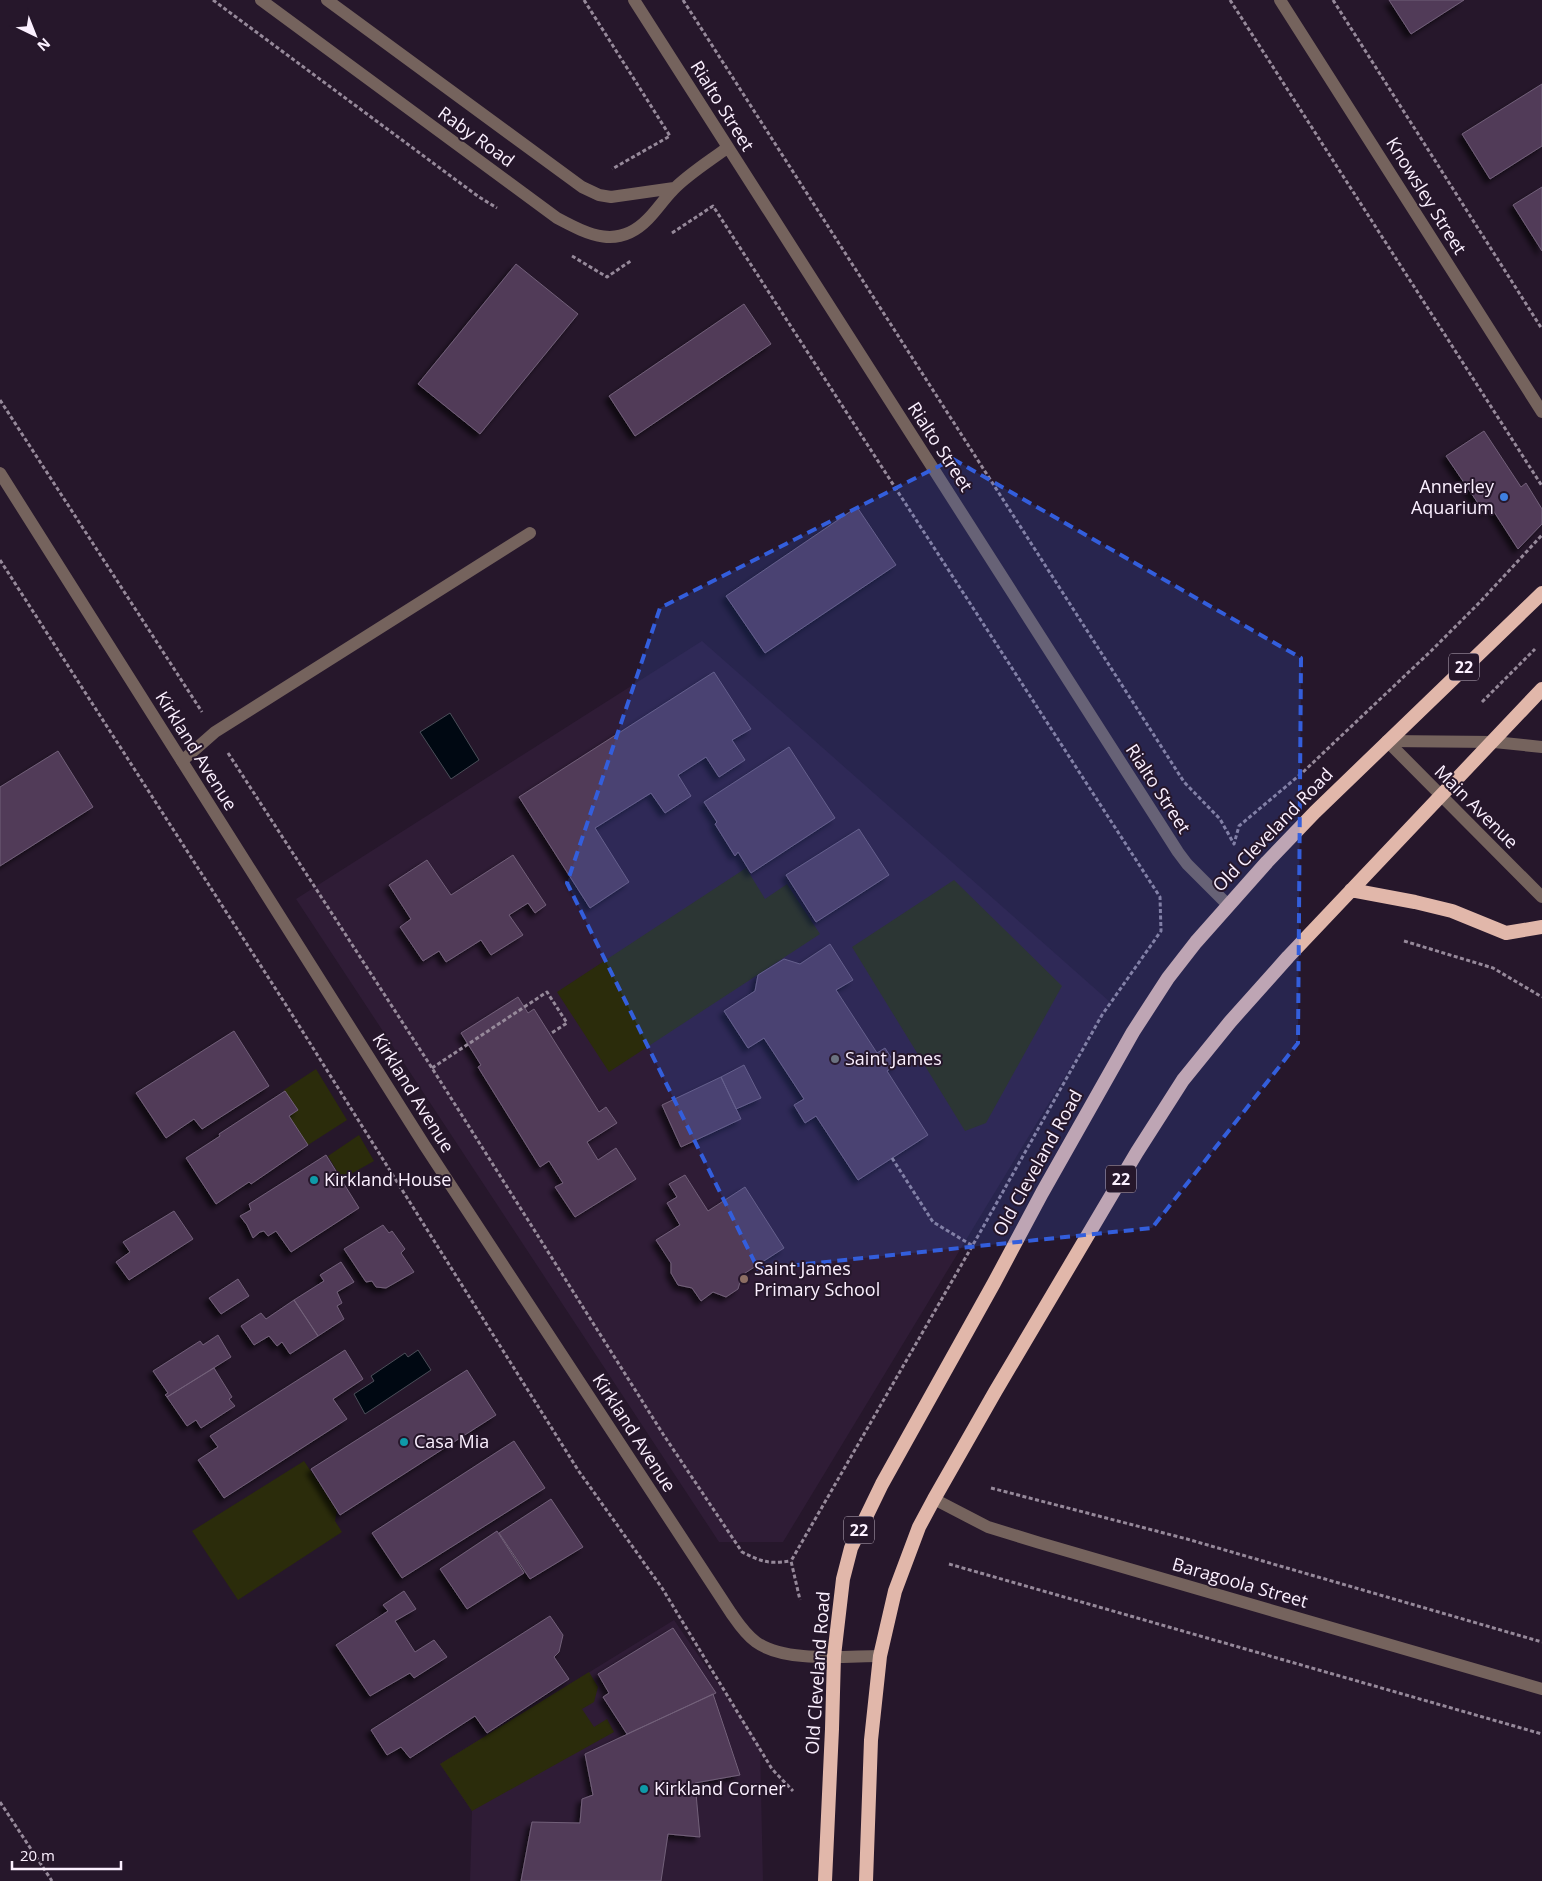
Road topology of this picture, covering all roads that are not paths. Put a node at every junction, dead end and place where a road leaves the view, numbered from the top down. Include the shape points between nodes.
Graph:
1 (261, 0) edge
2 (327, 0) edge
3 (634, 0) edge
4 (1280, 0) edge
5 (728, 148) junction
6 (674, 188) junction
7 (1542, 412) edge
8 (0, 473) edge
9 (530, 533) dead end
10 (1542, 593) edge
11 (1542, 689) edge
12 (1387, 741) junction
13 (1494, 742) junction
14 (1542, 747) edge
15 (182, 761) junction
16 (1441, 797) junction
17 (1351, 890) junction
18 (1542, 897) edge
19 (1228, 904) junction
20 (1542, 927) edge
21 (934, 1499) junction
22 (834, 1656) junction
23 (880, 1656) junction
24 (1542, 1689) edge
25 (825, 1881) edge
26 (866, 1881) edge

1 - 6 street, Raby Road via 558,218 582,231 602,238 631,231 647,220
2 - 6 street, Raby Road via 582,187 611,197
3 - 5 street, Rialto Street
4 - 7 street, Knowsley Street
5 - 6 street, Raby Road
5 - 19 street, Rialto Street via 1178,852
8 - 15 street, Kirkland Avenue
9 - 15 street via 215,732
10 - 12 highway, Old Cleveland Road / 22
11 - 13 highway, 22
12 - 13 street
12 - 16 street, Main Avenue
12 - 19 highway, Old Cleveland Road / 22
13 - 14 street
13 - 16 highway, 22
15 - 22 street, Kirkland Avenue via 425,1146 730,1613 745,1633 764,1647 788,1655
16 - 17 highway, 22
16 - 18 street, Main Avenue
17 - 20 highway via 1452,911 1506,933
17 - 21 highway, 22 via 1243,1008 1184,1080 1137,1152
19 - 22 highway, Old Cleveland Road / 22 via 1168,978 1133,1032 882,1484 851,1548 842,1579
21 - 23 highway, 22 via 901,1573
21 - 24 street, Baragoola Street via 988,1527 1040,1544
22 - 23 street, Kirkland Avenue
22 - 25 highway, Old Cleveland Road / 22
23 - 26 highway, 22 via 871,1740

